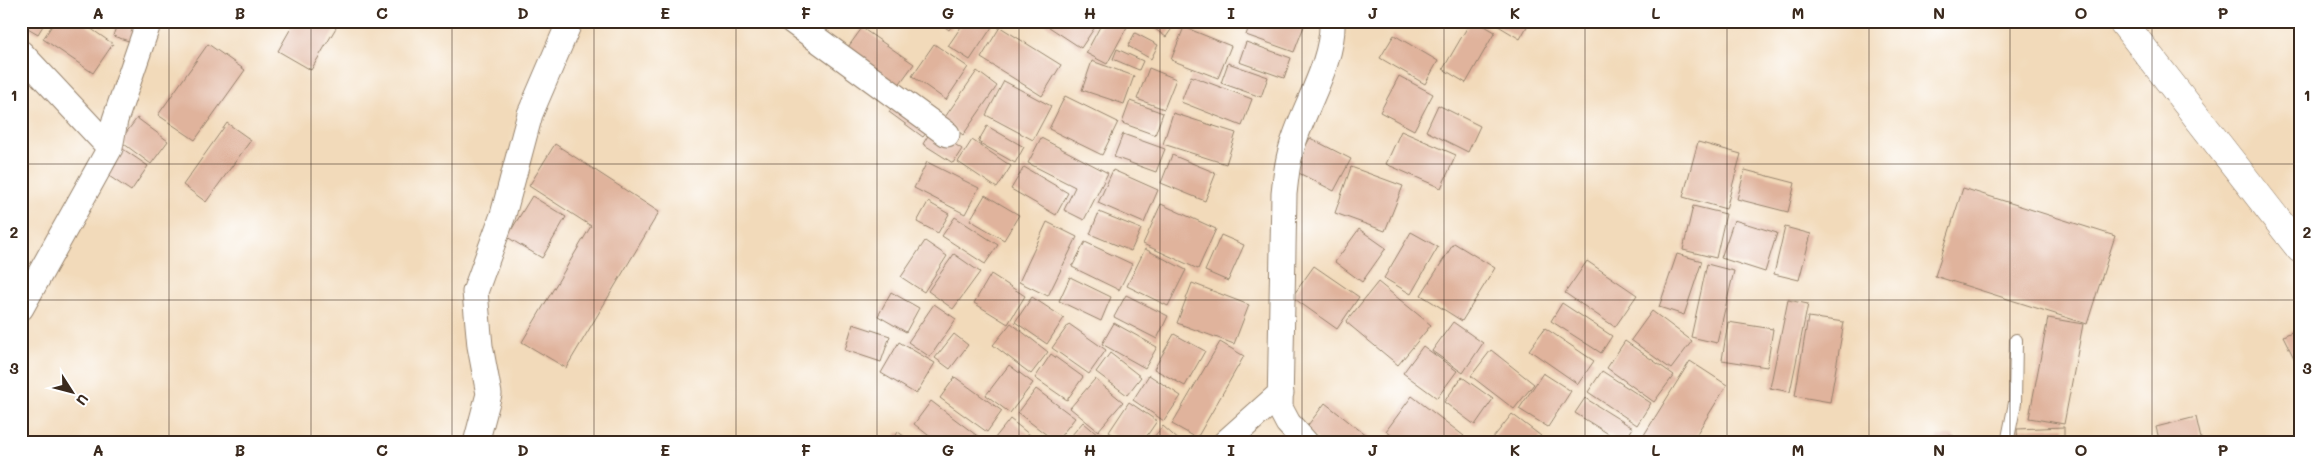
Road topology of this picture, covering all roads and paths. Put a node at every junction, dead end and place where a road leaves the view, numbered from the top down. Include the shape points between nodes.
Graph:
1 (149, 21) edge
2 (570, 21) edge
3 (792, 21) edge
4 (1332, 21) edge
5 (2122, 21) edge
6 (21, 53) edge
7 (947, 134) dead end
8 (110, 148) junction
9 (2300, 249) edge
10 (21, 308) edge
11 (2016, 340) dead end
12 (1281, 394) junction
13 (476, 443) edge
14 (1225, 443) edge
15 (1306, 443) edge
16 (2007, 443) edge

1 - 8 street
2 - 13 street via 530,114 502,215 475,292 489,394
3 - 7 street
4 - 12 street via 1328,52 1294,139 1286,171
5 - 9 main road
6 - 8 street
8 - 10 street
11 - 16 lane via 2015,403
12 - 14 street
12 - 15 street via 1280,408 1288,423

